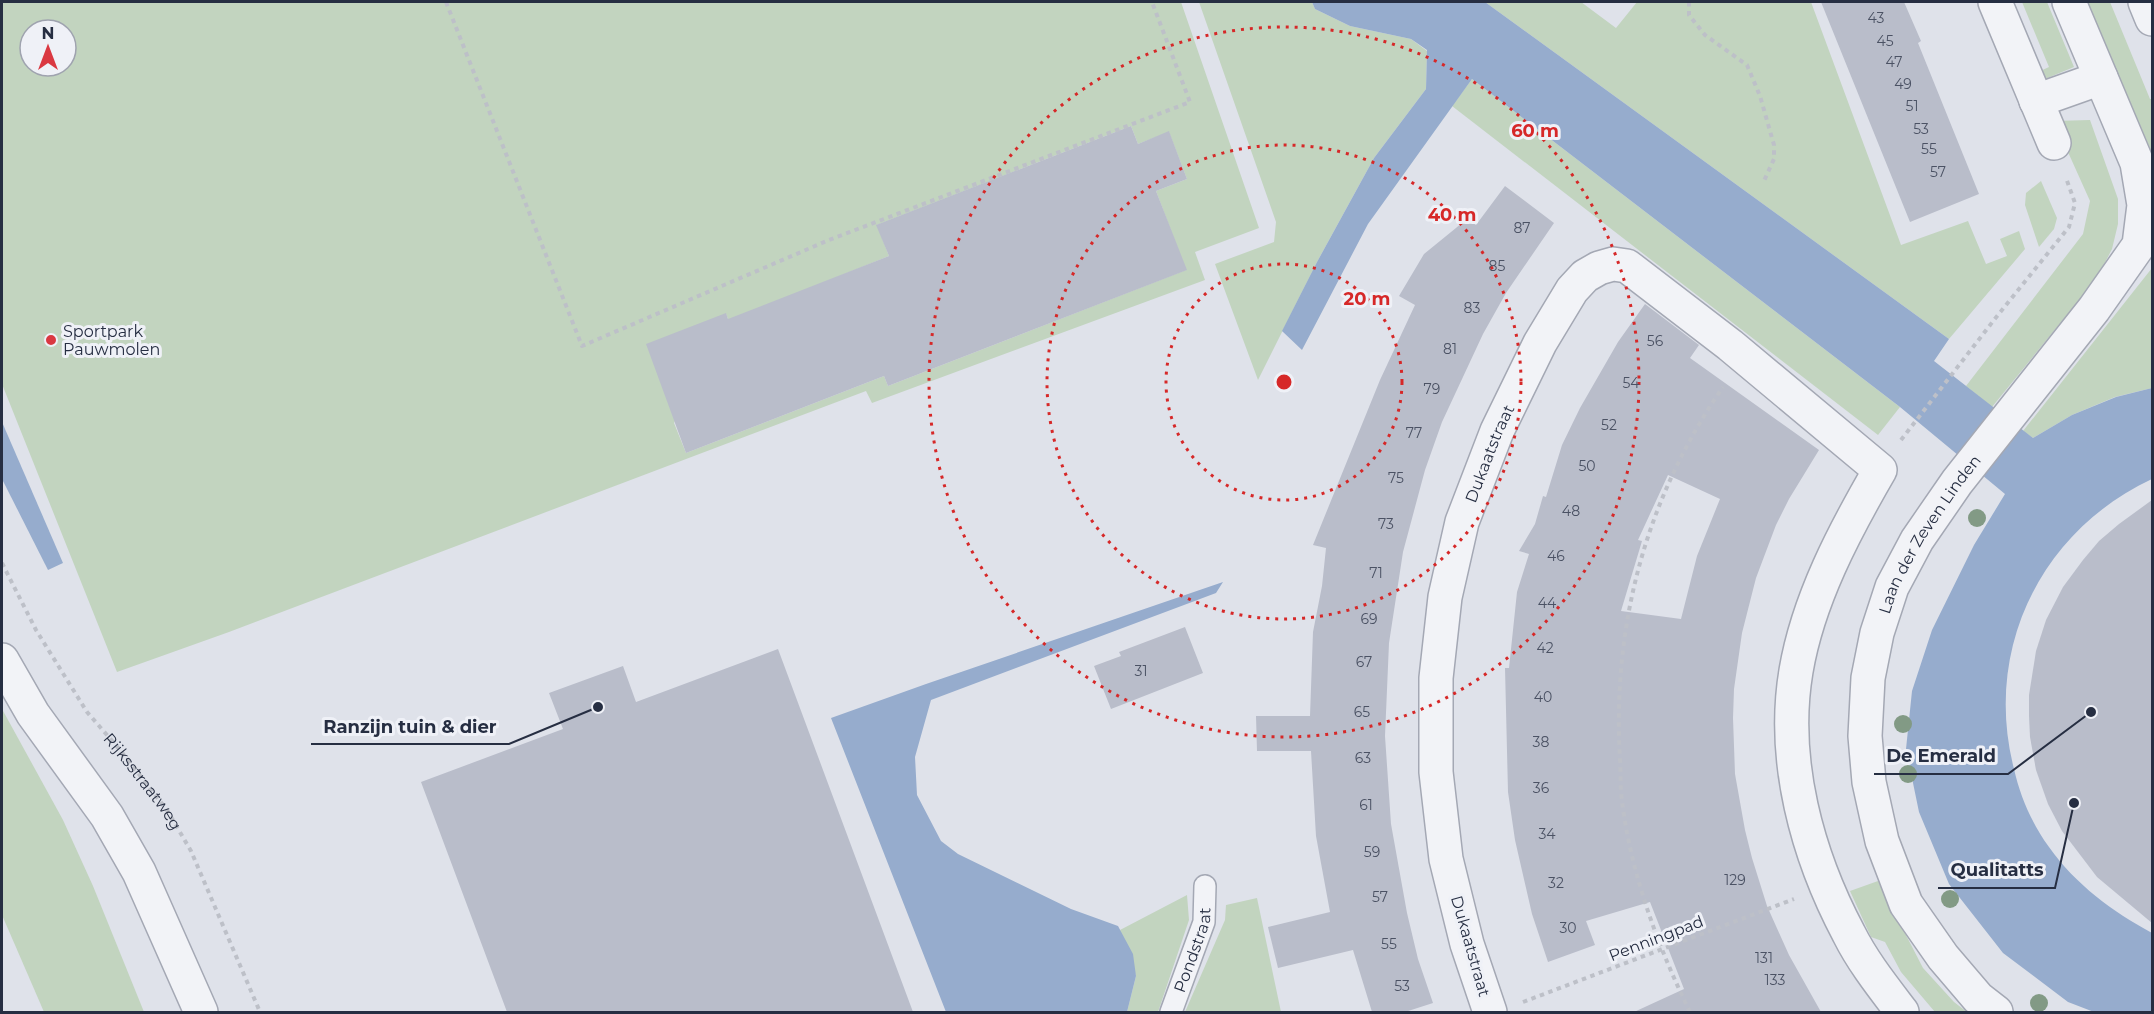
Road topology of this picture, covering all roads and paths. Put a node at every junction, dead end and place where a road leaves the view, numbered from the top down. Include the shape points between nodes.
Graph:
1 (446, 2) edge
2 (1152, 2) edge
3 (1689, 2) edge
4 (1995, 2) edge
5 (2068, 2) edge
6 (2145, 2) edge
7 (2152, 19) edge
8 (2101, 78) junction
9 (2036, 100) junction
10 (2054, 143) joint
11 (1763, 183) dead end
12 (1746, 358) junction
13 (1889, 458) junction
14 (2, 563) edge
15 (2, 660) edge
16 (1205, 886) dead end
17 (1826, 887) junction
18 (1662, 949) junction
19 (1504, 1008) edge
20 (201, 1012) edge
21 (260, 1012) edge
22 (1171, 1012) edge
23 (1690, 1012) edge
24 (1902, 1012) edge
25 (1996, 1012) edge

1 - 2 path via 582,346 829,240 1190,102
3 - 11 path via 1689,15 1705,35 1747,65 1760,96 1774,145 1774,159
4 - 9 street
5 - 8 street, Laan der Zeven Linden
6 - 7 street
8 - 9 street
8 - 25 street, Laan der Zeven Linden via 2137,163 2144,205 2139,245 1917,540 1892,587 1868,678 1865,736 1869,782 1882,841 1906,904 1943,957 1978,998
9 - 10 street
10 - 13 path via 2075,202 2069,227
12 - 13 street, Dukaatstraat
12 - 18 path via 1700,420 1670,479 1649,531 1624,636 1618,720 1622,801 1638,875
12 - 19 street, Dukaatstraat via 1627,266 1613,264 1585,276 1540,343 1497,431 1462,522 1445,597 1436,678 1436,772 1446,859 1467,944
13 - 17 street via 1850,522 1808,624 1796,671 1791,732 1798,791
14 - 21 path, Rijksstraatweg via 36,630 87,712 167,810 191,851
15 - 20 street via 33,714 107,816 139,872
16 - 22 lane, Pondstraat via 1204,922
17 - 18 path, Penningpad
17 - 24 street via 1871,972
18 - 19 path, Penningpad
18 - 23 path

